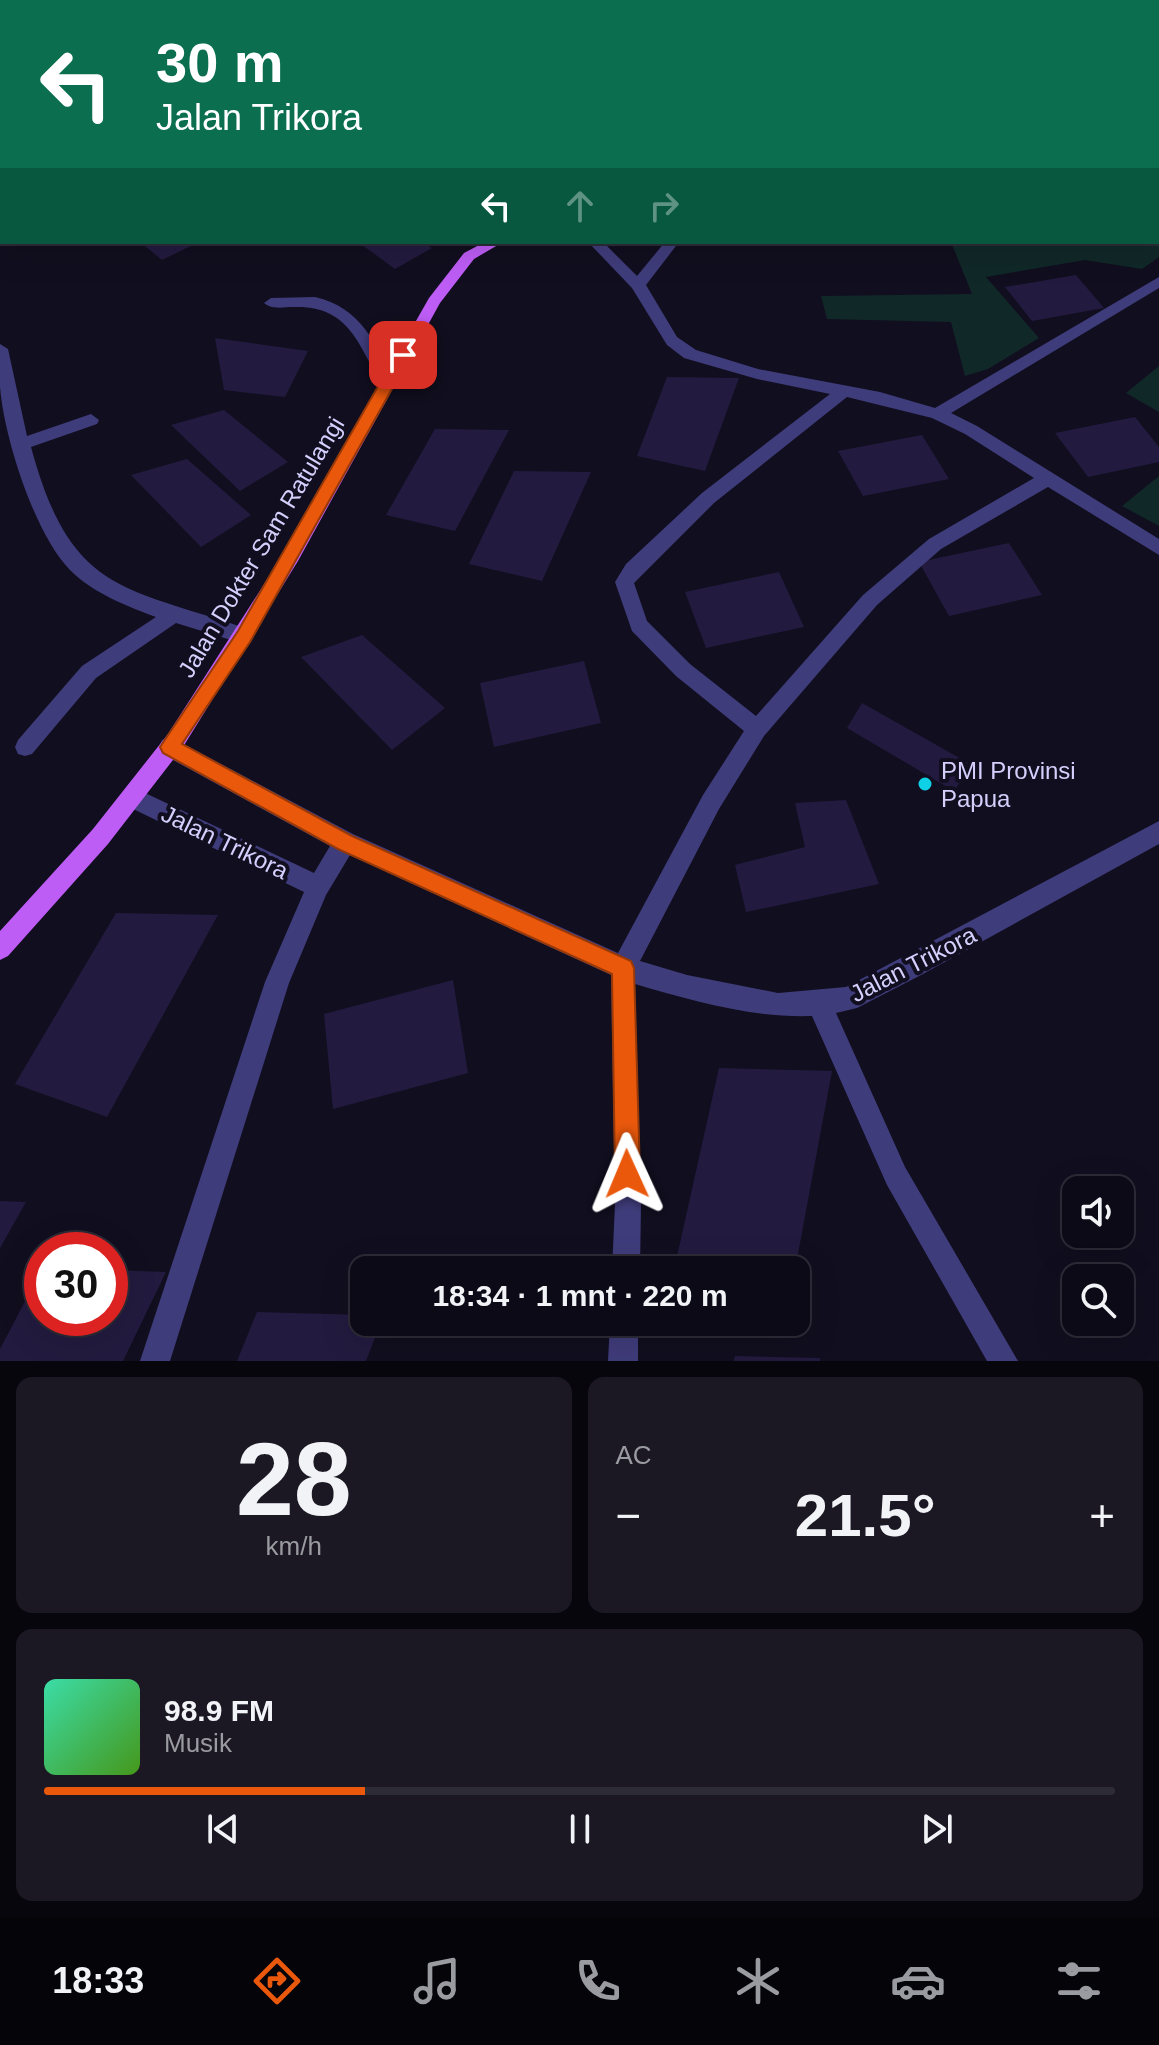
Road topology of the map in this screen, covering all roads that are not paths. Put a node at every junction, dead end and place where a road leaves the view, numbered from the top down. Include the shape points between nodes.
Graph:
1 (492, 244) edge
2 (597, 244) edge
3 (670, 244) edge
4 (1159, 282) edge
5 (638, 285) junction
6 (271, 303) dead end
7 (0, 349) edge
8 (388, 382) junction
9 (844, 391) junction
10 (937, 414) junction
11 (91, 420) dead end
12 (22, 444) junction
13 (1049, 478) junction
14 (1159, 548) edge
15 (175, 614) junction
16 (244, 636) junction
17 (757, 729) junction
18 (25, 747) dead end
19 (169, 747) junction
20 (133, 798) junction
21 (1159, 832) edge
22 (345, 842) junction
23 (318, 887) junction
24 (0, 948) edge
25 (623, 968) junction
26 (819, 1004) junction
27 (626, 1256) edge
28 (624, 1336) edge
29 (155, 1361) edge
30 (623, 1361) edge
31 (1003, 1361) edge

1 - 8 main road, Jalan Dokter Sam Ratulangi via 469,256 454,273
2 - 5 street
3 - 5 street
4 - 10 street
5 - 9 street via 672,341 690,354
6 - 8 street via 315,302 337,309 353,323
7 - 12 street
8 - 16 main road, Jalan Dokter Sam Ratulangi
9 - 10 street
9 - 17 street via 708,498 624,582 639,625 683,670
10 - 13 street
11 - 12 street
12 - 15 street via 54,539 76,565 112,589
13 - 14 street
13 - 17 street via 935,544 912,563 870,600
15 - 16 street
15 - 18 street via 89,672
16 - 19 main road, Jalan Dokter Sam Ratulangi
17 - 25 street via 711,802
19 - 20 main road, Jalan Dokter Sam Ratulangi
19 - 22 street, Jalan Trikora
20 - 23 street, Jalan Trikora
20 - 24 main road, Jalan Dokter Sam Ratulangi
21 - 26 street, Jalan Trikora via 915,966 848,999
22 - 23 street
22 - 25 street, Jalan Trikora
23 - 29 street via 277,982
25 - 26 street, Jalan Trikora via 778,1005
25 - 27 street
26 - 31 street via 896,1176
28 - 30 street

